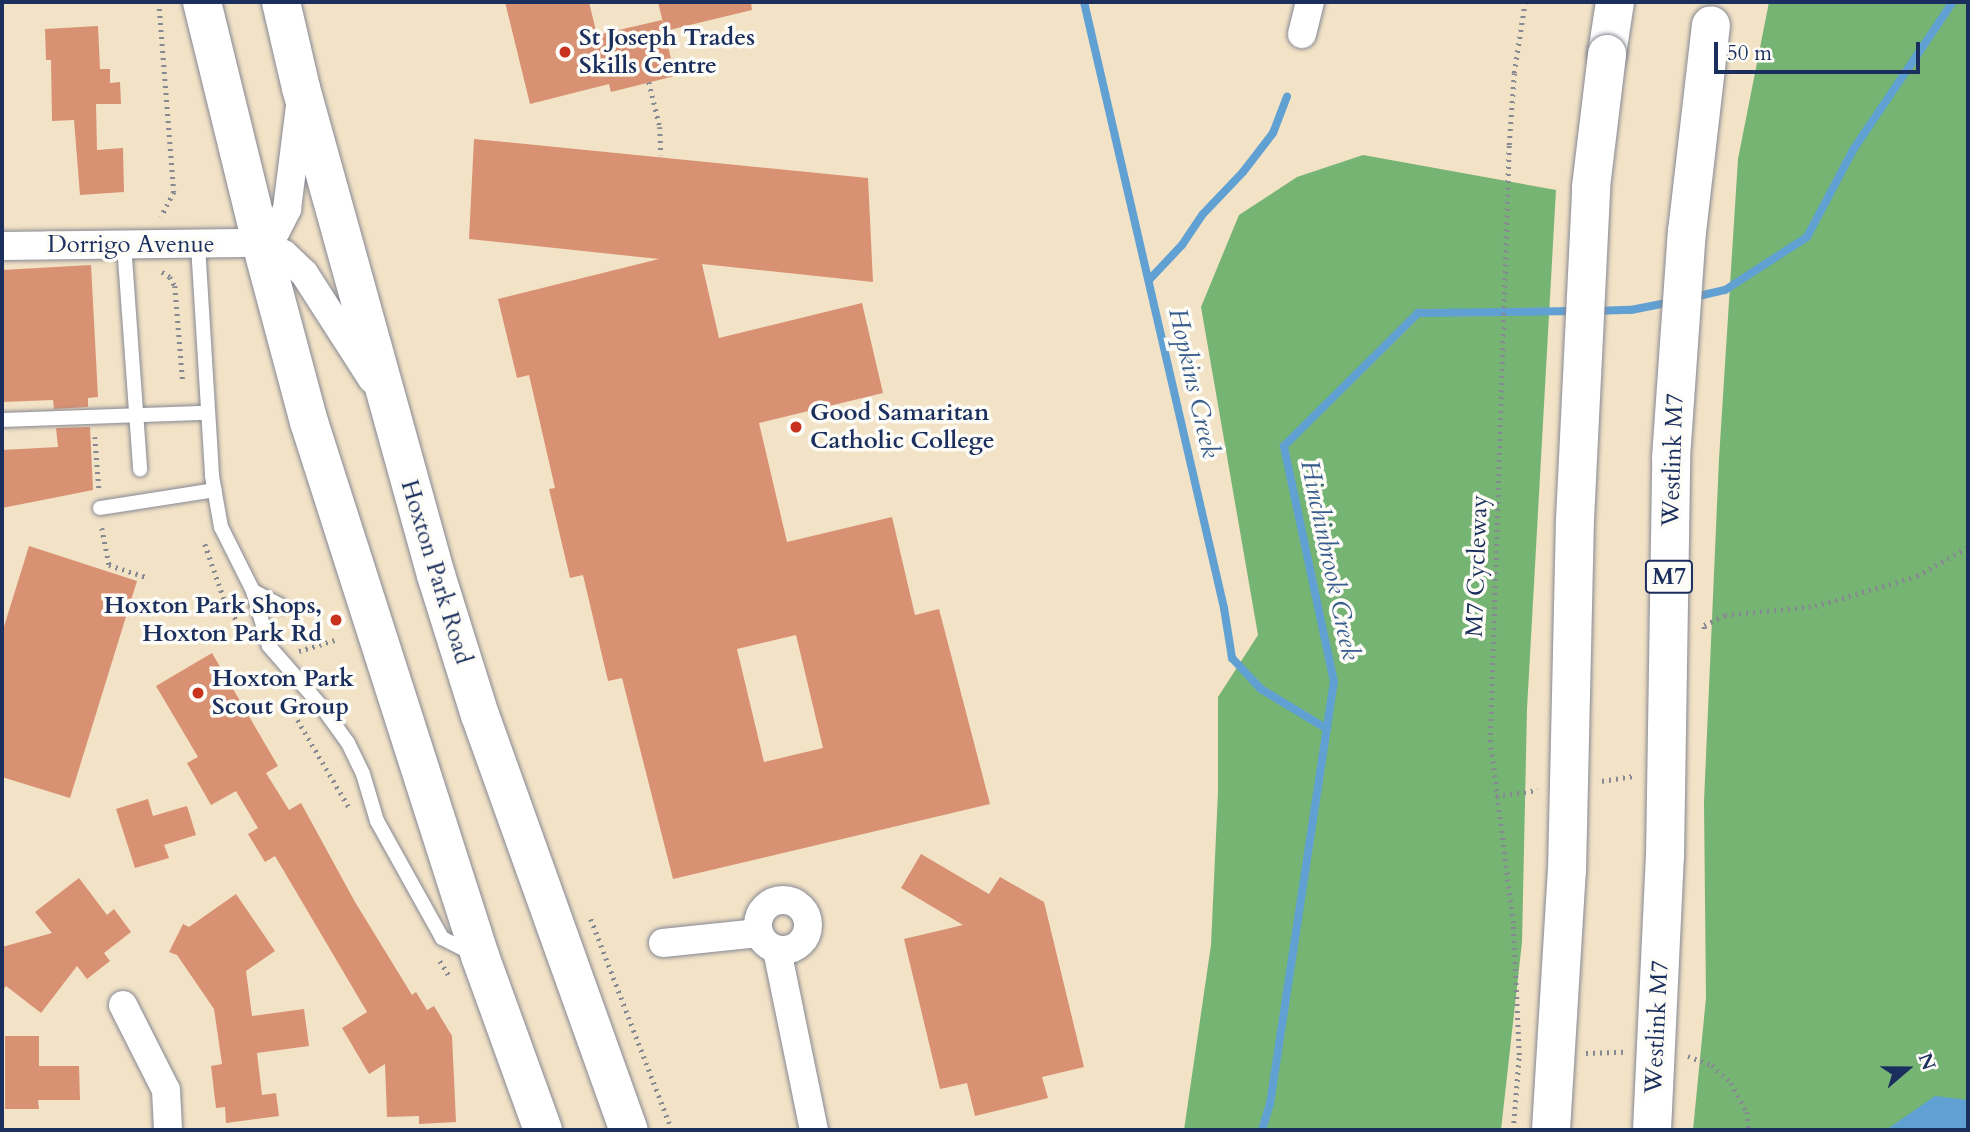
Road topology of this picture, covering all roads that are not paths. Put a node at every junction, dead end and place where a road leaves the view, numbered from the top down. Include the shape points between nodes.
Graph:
1 (202, 2) edge
2 (281, 2) edge
3 (1310, 2) edge
4 (1615, 2) edge
5 (1713, 14) edge
6 (1302, 34) dead end
7 (301, 89) junction
8 (261, 243) junction
9 (124, 244) junction
10 (198, 245) junction
11 (2, 246) edge
12 (387, 406) junction
13 (206, 412) junction
14 (136, 415) junction
15 (2, 420) edge
16 (140, 469) dead end
17 (215, 489) junction
18 (100, 508) dead end
19 (253, 591) junction
20 (281, 606) dead end
21 (663, 943) dead end
22 (480, 956) junction
23 (123, 1005) dead end
24 (168, 1130) edge
25 (543, 1130) edge
26 (629, 1130) edge
27 (814, 1130) edge
28 (1551, 1130) edge
29 (1653, 1130) edge

1 - 8 main road
2 - 7 main road, Hoxton Park Road
3 - 6 street
4 - 28 main road, bridge via 1591,187 1574,520 1567,871
5 - 29 main road, Westlink M7 / M7, bridge via 1687,232 1671,458 1665,857
7 - 8 street via 287,209 276,230
7 - 12 main road, Hoxton Park Road
8 - 10 street, Dorrigo Avenue
8 - 12 street via 284,254 304,272
8 - 22 main road via 334,501
9 - 10 street, Dorrigo Avenue
9 - 11 street, Dorrigo Avenue
9 - 14 lane
10 - 13 lane
12 - 26 main road, Hoxton Park Road via 480,715
13 - 14 lane
13 - 17 lane
14 - 15 lane
14 - 16 lane
17 - 18 lane
17 - 19 lane via 222,527
19 - 20 lane
19 - 22 lane via 269,646 348,743 377,821 442,937
21 - 27 street via 768,941
22 - 25 main road
23 - 24 street via 166,1090

